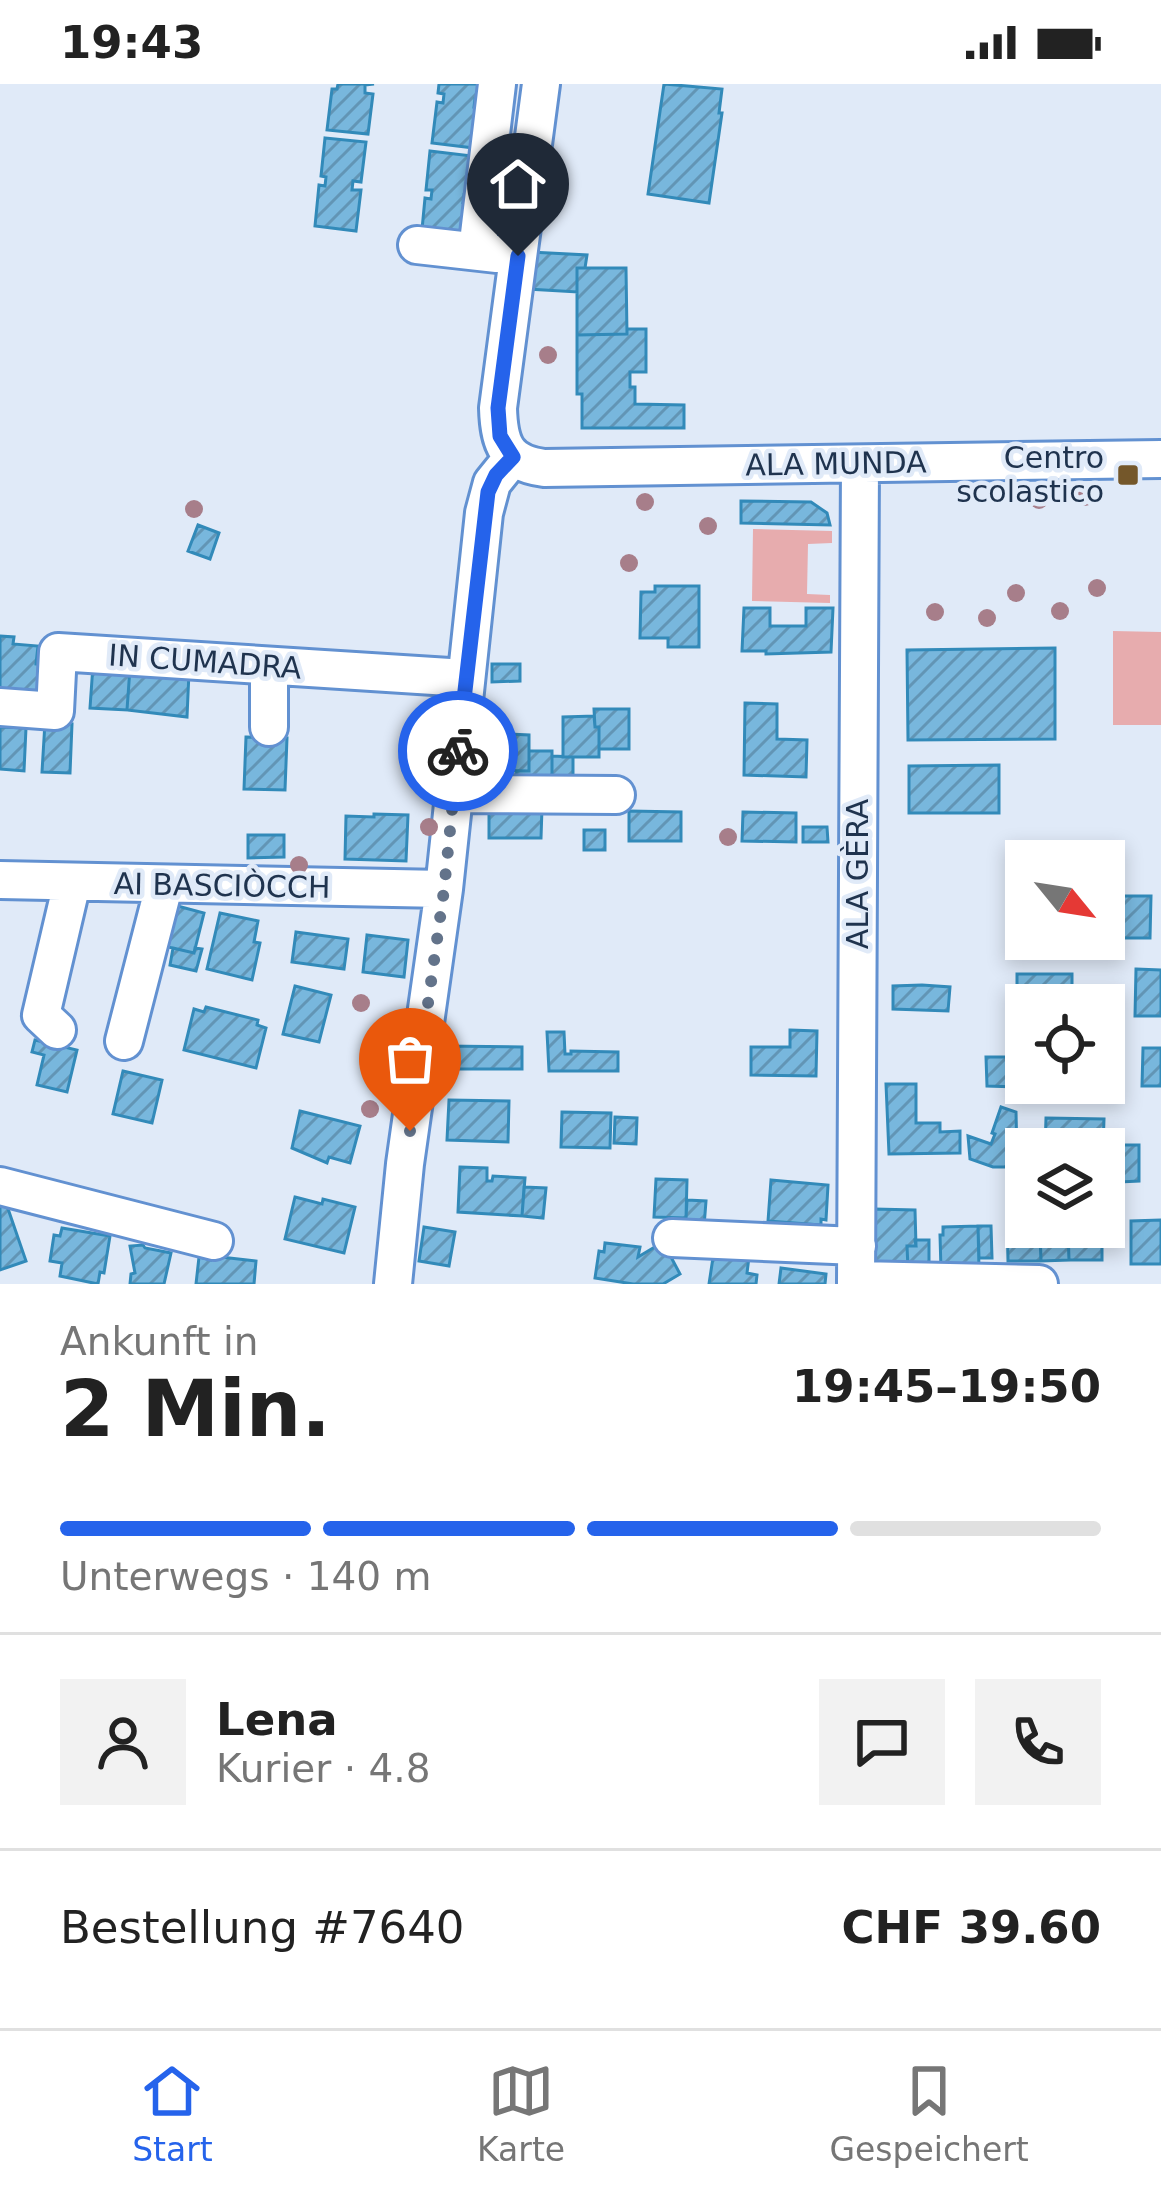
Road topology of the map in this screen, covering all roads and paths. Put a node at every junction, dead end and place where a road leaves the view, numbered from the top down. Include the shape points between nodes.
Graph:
1 (497, 84) edge
2 (541, 84) edge
3 (417, 245) dead end
4 (477, 251) junction
5 (518, 256) junction
6 (513, 457) junction
7 (1161, 459) edge
8 (860, 464) junction
9 (269, 665) junction
10 (465, 678) junction
11 (0, 707) edge
12 (269, 727) dead end
13 (454, 794) junction
14 (616, 795) dead end
15 (0, 880) edge
16 (72, 883) junction
17 (164, 886) junction
18 (444, 890) junction
19 (39, 1015) dead end
20 (124, 1041) dead end
21 (0, 1186) edge
22 (672, 1238) dead end
23 (214, 1241) dead end
24 (856, 1270) edge
25 (393, 1284) edge
26 (1039, 1284) edge

1 - 4 street
2 - 5 street
3 - 4 street
4 - 5 street
5 - 6 street via 498,408 500,436
6 - 8 street, ALA MUNDA via 544,467
6 - 10 street via 488,492
7 - 8 street, ALA MUNDA
8 - 24 street, ALA GÈRA
9 - 10 street, IN CUMADRA
9 - 11 street, IN CUMADRA via 58,652 55,711
9 - 12 street
10 - 13 street
13 - 14 street
13 - 18 street
15 - 16 street, AI BASCIÒCCH
16 - 17 street, AI BASCIÒCCH
16 - 19 street
17 - 18 street, AI BASCIÒCCH
17 - 20 street
18 - 25 street
21 - 23 street
22 - 24 street
24 - 26 street

